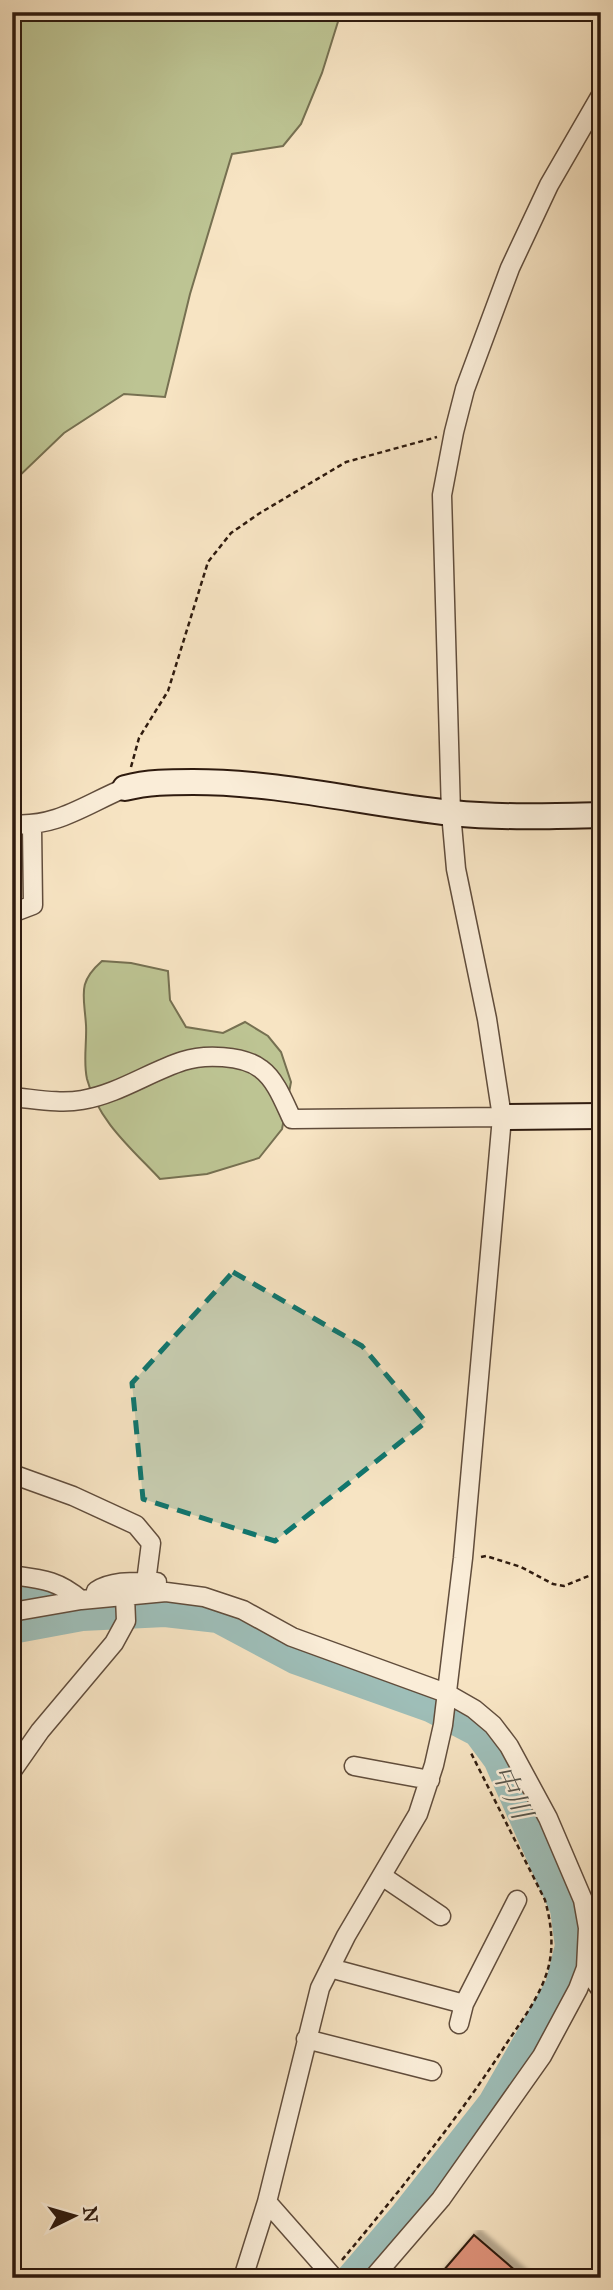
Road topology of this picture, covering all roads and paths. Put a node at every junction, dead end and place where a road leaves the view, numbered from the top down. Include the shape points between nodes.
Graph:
1 (600, 97) edge
2 (454, 432) junction
3 (125, 788) junction
4 (451, 813) junction
5 (601, 815) edge
6 (12, 824) edge
7 (32, 826) junction
8 (12, 913) edge
9 (12, 1097) edge
10 (601, 1116) edge
11 (502, 1117) junction
12 (12, 1474) edge
13 (463, 1558) junction
14 (601, 1574) edge
15 (12, 1575) edge
16 (146, 1582) junction
17 (83, 1599) junction
18 (215, 1601) junction
19 (126, 1607) junction
20 (12, 1612) edge
21 (445, 1697) junction
22 (354, 1766) dead end
23 (12, 1771) edge
24 (430, 1780) junction
25 (382, 1876) junction
26 (517, 1900) dead end
27 (441, 1916) dead end
28 (330, 1968) junction
29 (586, 1968) junction
30 (601, 1990) edge
31 (464, 2004) junction
32 (459, 2024) dead end
33 (306, 2039) junction
34 (432, 2071) dead end
35 (267, 2202) junction
36 (332, 2276) edge
37 (243, 2278) edge
38 (373, 2278) edge

1 - 2 street via 549,185 510,268 465,388
2 - 3 path via 346,462 231,533 208,562 168,691 139,738
2 - 4 street via 442,495
3 - 4 street via 145,783 224,782
3 - 7 street via 71,814
4 - 5 street
4 - 11 street via 456,869
6 - 7 street
7 - 8 street via 33,905
9 - 11 street via 84,1100 185,1060 240,1058 260,1068 272,1081 292,1119
10 - 11 street
11 - 13 street
12 - 16 street via 136,1525 151,1543
13 - 14 path via 486,1556 564,1586
13 - 21 street
15 - 17 street via 47,1580
16 - 17 street via 100,1588
16 - 18 street via 192,1585
17 - 19 street
17 - 20 street
18 - 19 street via 166,1592
18 - 21 street via 243,1610 292,1637
19 - 23 street via 114,1643
21 - 24 street
21 - 29 street via 474,1709 493,1725 548,1818 583,1900 588,1928
22 - 24 street
24 - 25 street via 418,1814
25 - 27 street
25 - 28 street
26 - 31 street
28 - 31 street
28 - 33 street
29 - 30 street
29 - 38 street via 541,2056 441,2199
31 - 32 street
33 - 34 street
33 - 35 street
35 - 36 street
35 - 37 street

